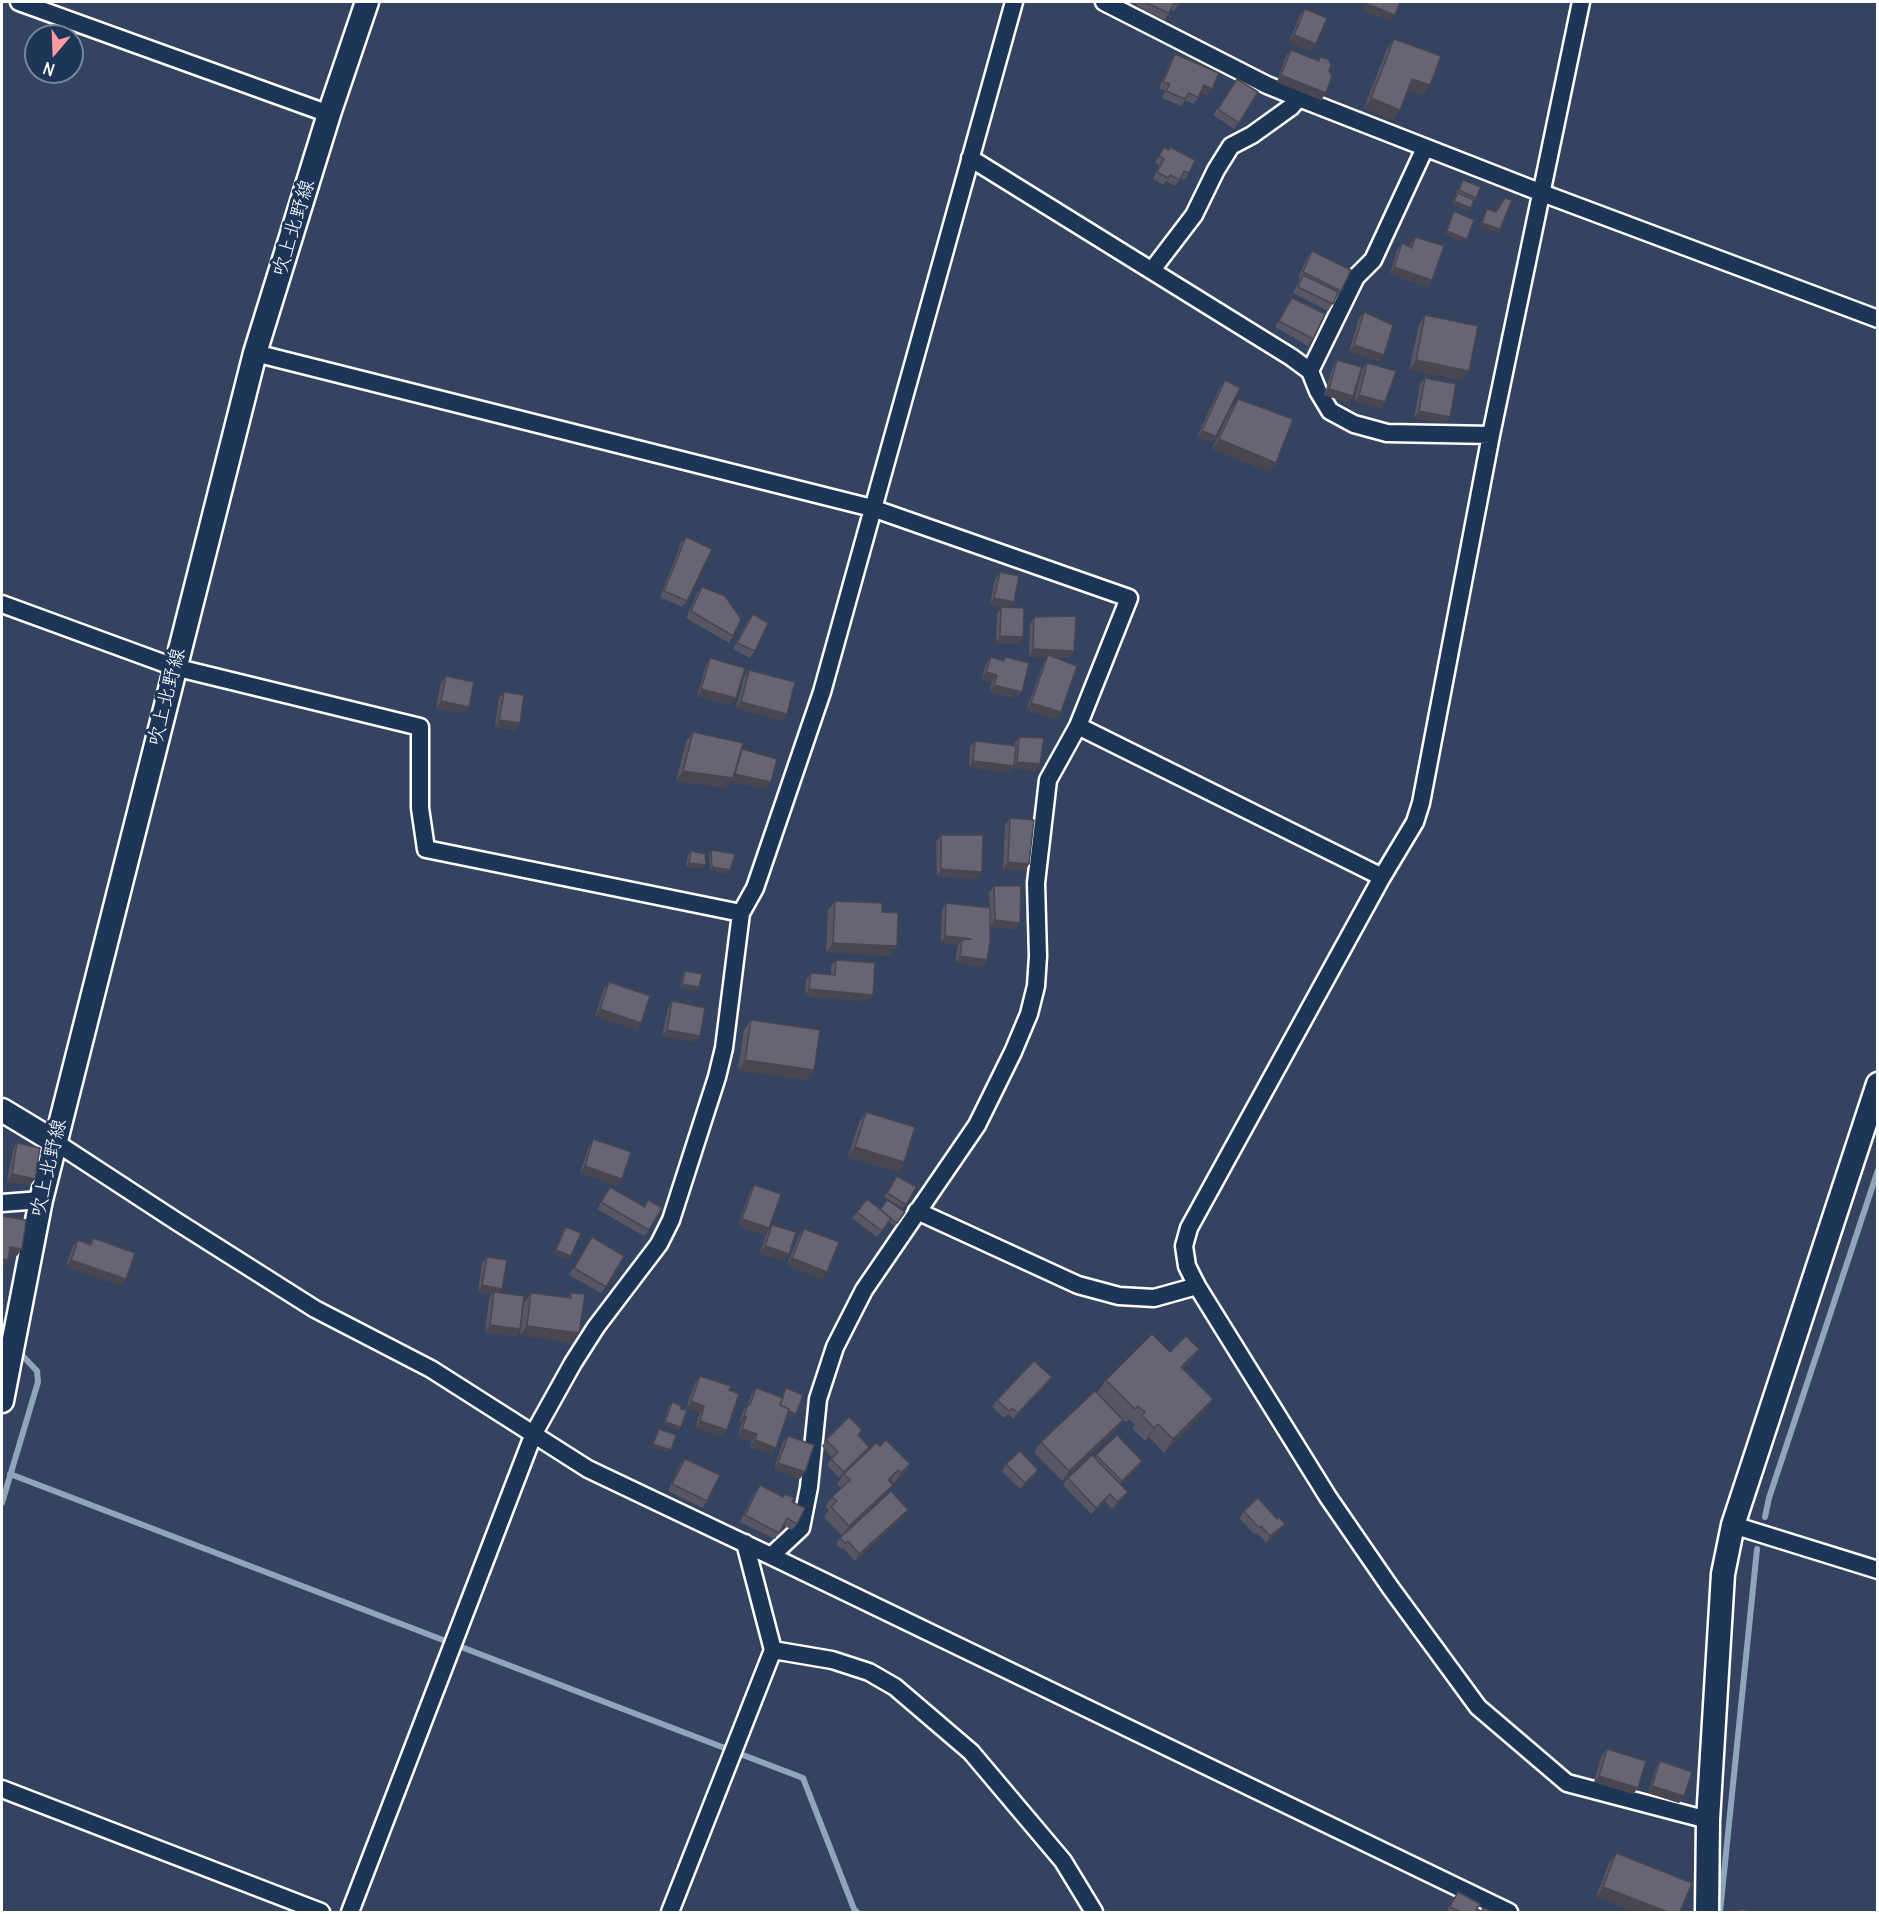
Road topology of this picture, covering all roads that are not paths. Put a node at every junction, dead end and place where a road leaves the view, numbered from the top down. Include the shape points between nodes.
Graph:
1 (19, 2) edge
2 (367, 2) edge
3 (1014, 2) edge
4 (1104, 2) edge
5 (1581, 2) edge
6 (1299, 99) junction
7 (329, 114) junction
8 (1425, 148) junction
9 (970, 158) junction
10 (1542, 193) junction
11 (1152, 270) junction
12 (1878, 318) edge
13 (255, 353) junction
14 (1310, 371) junction
15 (1491, 435) junction
16 (873, 508) junction
17 (2, 604) edge
18 (174, 667) junction
19 (1078, 726) junction
20 (1382, 877) junction
21 (741, 913) junction
22 (1878, 1084) edge
23 (2, 1110) edge
24 (55, 1142) junction
25 (40, 1200) junction
26 (2, 1203) edge
27 (917, 1211) junction
28 (1197, 1286) junction
29 (2, 1401) edge
30 (534, 1433) junction
31 (1733, 1525) junction
32 (745, 1543) junction
33 (771, 1556) junction
34 (1878, 1570) edge
35 (772, 1650) junction
36 (2, 1789) edge
37 (1708, 1820) junction
38 (321, 1912) edge
39 (350, 1912) edge
40 (670, 1912) edge
41 (1094, 1912) edge
42 (1509, 1912) edge
43 (1707, 1912) edge

1 - 7 street
2 - 7 main road, 吹上北野線
3 - 9 street
4 - 6 street
5 - 10 street
6 - 8 street
6 - 11 street via 1231,146 1194,215
7 - 13 main road, 吹上北野線
8 - 10 street
8 - 14 street via 1373,260 1356,277
9 - 11 street
9 - 16 street
10 - 12 street
10 - 15 street
11 - 14 street
13 - 16 street
13 - 18 main road, 吹上北野線
14 - 15 street via 1330,411 1354,424 1387,433
15 - 20 street via 1421,803 1415,822
16 - 19 street via 1129,598
16 - 21 street via 822,692 755,888
17 - 18 street
18 - 21 street via 420,727 420,808 426,849
18 - 24 main road, 吹上北野線
19 - 20 street
19 - 27 street via 1048,780 1036,883 1036,986 1029,1014 976,1125
20 - 28 street via 1189,1228 1184,1246 1187,1266
21 - 30 street via 724,1048 672,1220 659,1244 596,1327
22 - 31 main road
23 - 24 main road
24 - 25 main road, 吹上北野線
24 - 30 street via 315,1309 431,1369
25 - 26 street
25 - 29 main road, 吹上北野線
27 - 28 street via 1078,1285 1119,1296 1154,1298
27 - 33 street via 864,1290 835,1347 818,1399 801,1528
28 - 37 street via 1328,1497 1478,1707 1567,1783
30 - 32 street via 588,1469
30 - 39 street
31 - 34 street
31 - 37 main road via 1723,1574
32 - 33 street
32 - 35 street
33 - 42 street
35 - 40 street
35 - 41 street via 832,1660 869,1672 895,1687 971,1752 1063,1861
36 - 38 street
37 - 43 main road

